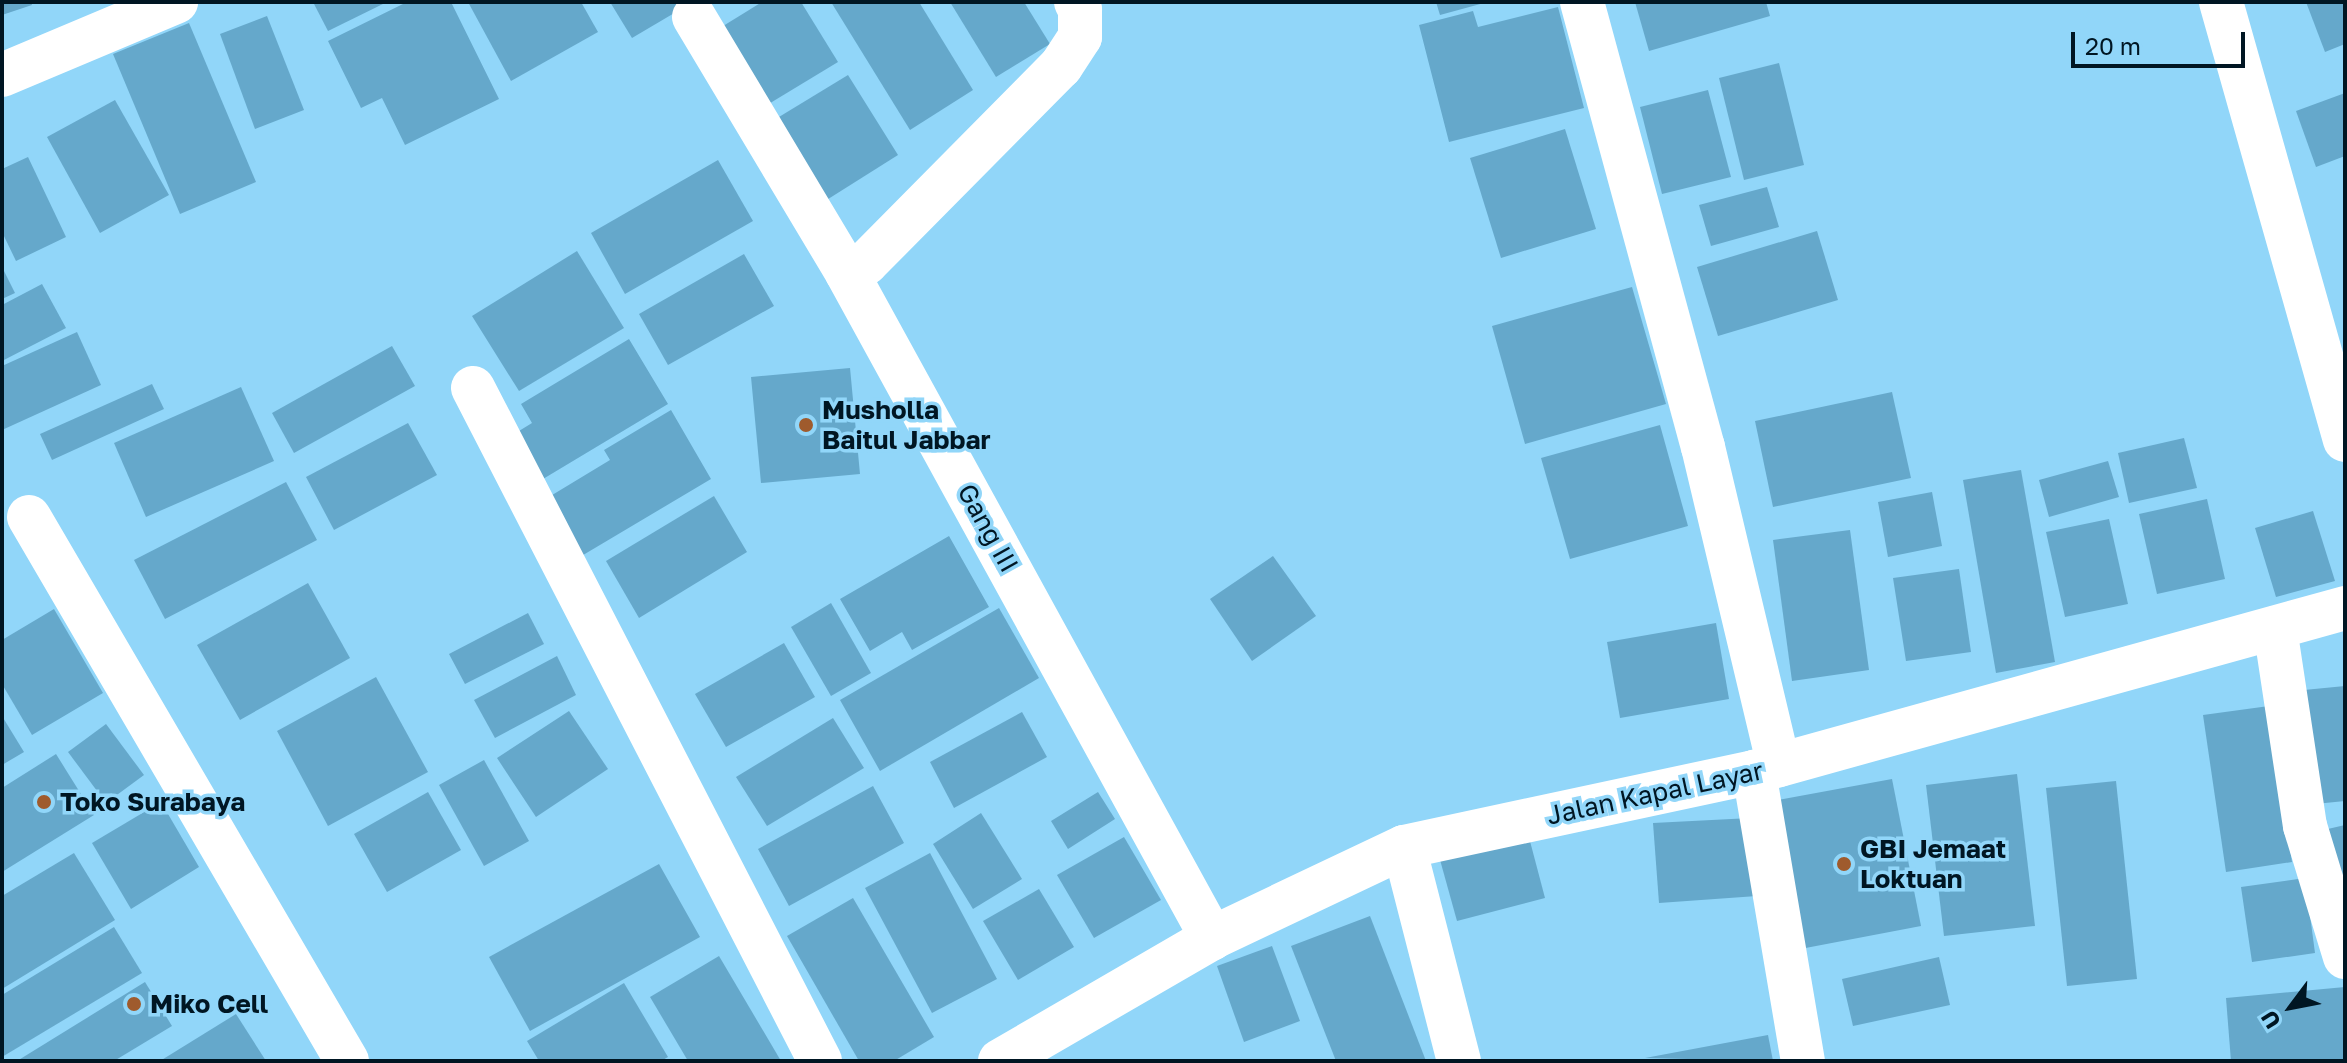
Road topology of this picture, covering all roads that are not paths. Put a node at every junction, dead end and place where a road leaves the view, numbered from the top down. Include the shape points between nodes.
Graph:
1 (176, 2) edge
2 (1076, 2) edge
3 (1582, 2) edge
4 (2221, 2) edge
5 (694, 17) dead end
6 (2, 75) edge
7 (847, 273) junction
8 (473, 388) dead end
9 (2345, 440) edge
10 (29, 517) dead end
11 (2345, 608) edge
12 (2275, 628) junction
13 (1767, 768) junction
14 (1404, 847) junction
15 (1212, 938) junction
16 (2345, 957) edge
17 (347, 1061) edge
18 (820, 1061) edge
19 (1000, 1061) edge
20 (1459, 1061) edge
21 (1803, 1061) edge

1 - 6 street
2 - 7 street via 1080,37 1061,66 866,263
3 - 13 street via 1703,447
4 - 9 street
5 - 7 street, Gang III
7 - 15 street, Gang III
8 - 18 street
10 - 17 street
11 - 12 street, Jalan Kapal Layar
12 - 13 street, Jalan Kapal Layar
12 - 16 street via 2305,826
13 - 14 street, Jalan Kapal Layar
13 - 21 street
14 - 15 street, Jalan Kapal Layar
14 - 20 street
15 - 19 street, Jalan Kapal Layar

